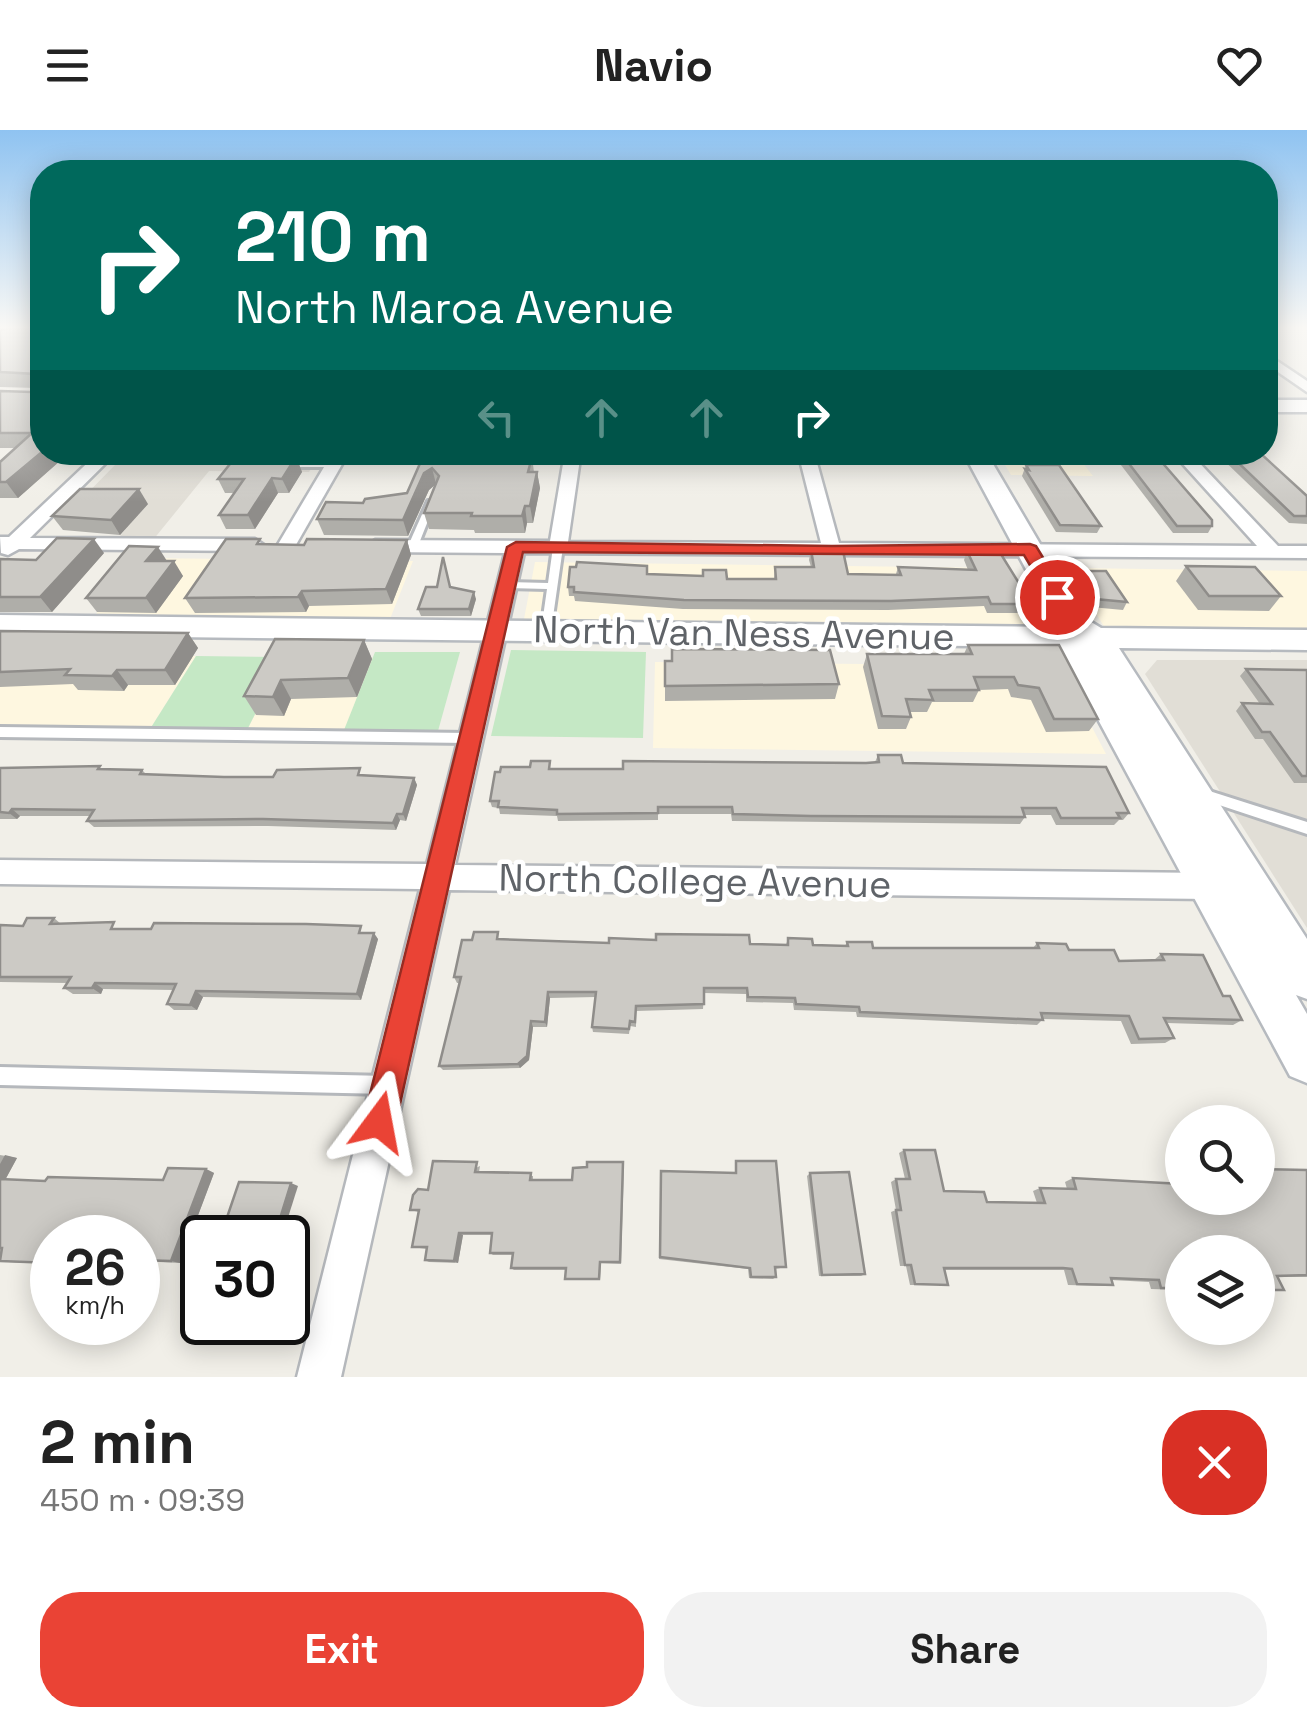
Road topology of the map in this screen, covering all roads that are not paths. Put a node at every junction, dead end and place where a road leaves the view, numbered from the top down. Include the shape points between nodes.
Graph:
1 (1278, 406) edge
2 (1307, 406) edge
3 (95, 465) edge
4 (335, 465) edge
5 (571, 465) edge
6 (809, 465) edge
7 (981, 465) edge
8 (1192, 465) edge
9 (436, 491) edge
10 (358, 546) edge
11 (413, 546) junction
12 (516, 547) junction
13 (558, 547) junction
14 (5, 548) edge
15 (1030, 550) junction
16 (832, 552) junction
17 (1273, 552) junction
18 (1307, 552) edge
19 (506, 585) junction
20 (553, 586) junction
21 (0, 625) edge
22 (494, 630) junction
23 (546, 630) junction
24 (1080, 634) junction
25 (1307, 640) edge
26 (0, 732) edge
27 (468, 738) junction
28 (1191, 790) junction
29 (1307, 828) edge
30 (0, 872) edge
31 (435, 878) junction
32 (1210, 886) junction
33 (1307, 978) edge
34 (1307, 1058) edge
35 (0, 1076) edge
36 (388, 1085) junction
37 (319, 1377) edge

1 - 2 main road
3 - 14 street
4 - 14 street via 295,546
5 - 13 street
6 - 16 street
7 - 15 main road
8 - 17 street
9 - 11 lane
10 - 11 street
11 - 12 street
12 - 13 street
12 - 19 street
13 - 16 street
13 - 20 lane
15 - 16 street
15 - 17 street
15 - 24 main road
17 - 18 street
19 - 20 lane
19 - 22 street
20 - 23 lane
21 - 22 main road, North Van Ness Avenue
22 - 23 main road, North Van Ness Avenue
22 - 27 street
23 - 24 main road, North Van Ness Avenue
24 - 25 main road, North Van Ness Avenue
24 - 28 main road
24 - 32 main road
26 - 27 lane
27 - 31 street
28 - 29 lane
28 - 33 main road
30 - 31 street, North College Avenue
31 - 32 street, North College Avenue
31 - 36 street
32 - 34 main road
35 - 36 lane
36 - 37 street

